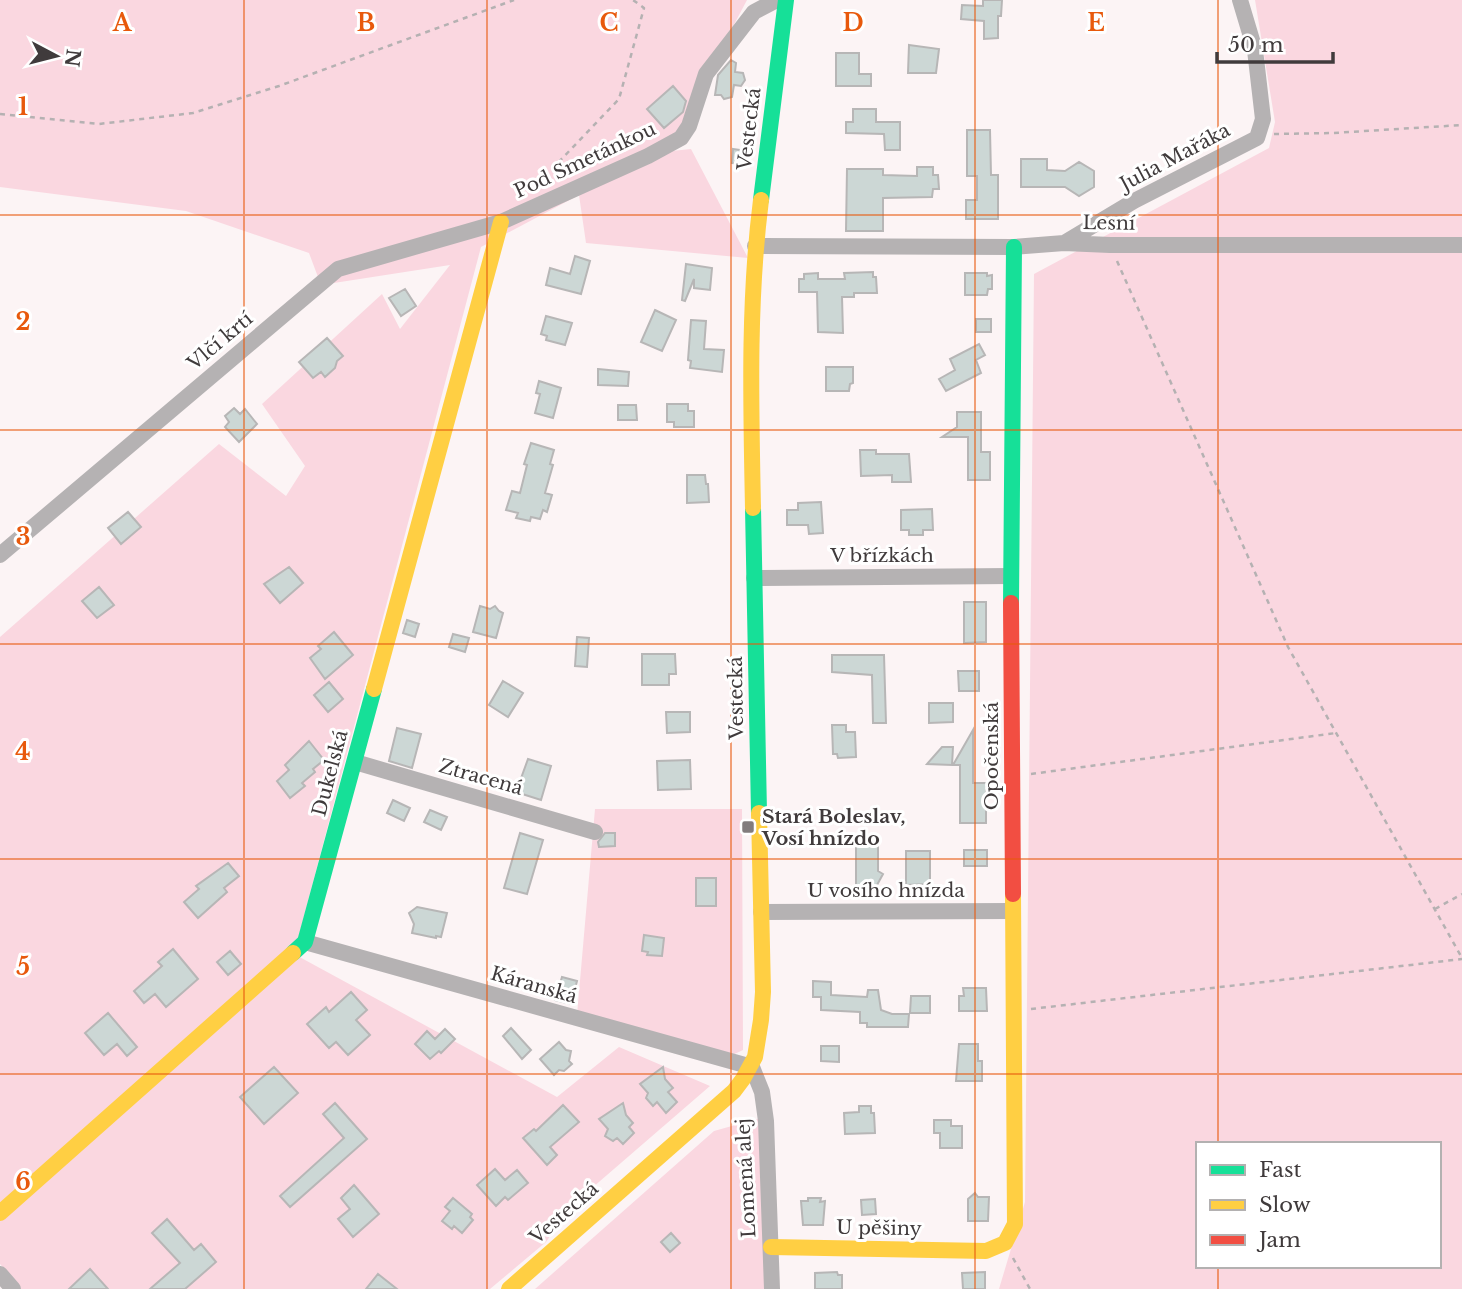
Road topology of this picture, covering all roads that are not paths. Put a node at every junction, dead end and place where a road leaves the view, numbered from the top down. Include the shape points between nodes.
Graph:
1 (777, 0) edge
2 (786, 0) edge
3 (1240, 0) edge
4 (1108, 218) junction
5 (501, 222) junction
6 (1063, 243) junction
7 (1110, 245) junction
8 (1462, 245) edge
9 (755, 246) junction
10 (1014, 247) junction
11 (0, 555) edge
12 (1011, 576) junction
13 (754, 578) junction
14 (355, 762) junction
15 (595, 831) dead end
16 (1012, 911) junction
17 (761, 912) junction
18 (305, 942) junction
19 (752, 1068) junction
20 (0, 1213) edge
21 (771, 1247) junction
22 (986, 1251) joint
23 (0, 1275) edge
24 (13, 1289) edge
25 (509, 1289) edge
26 (772, 1289) edge

1 - 5 street, Pod Smetánkou via 754,12 706,74 681,138
2 - 9 street, Vestecká
3 - 4 street, Julia Mařáka via 1255,50 1262,105 1257,138
4 - 6 street, Julia Mařáka
4 - 7 street
5 - 11 street, Vlčí krtí via 338,270
5 - 14 street, Dukelská
6 - 7 street, Lesní
6 - 10 street, Lesní
7 - 8 street, Lesní
9 - 10 street, Lesní
9 - 13 street, Vestecká via 750,381
10 - 12 street, Opočenská
12 - 13 street, V břízkách
12 - 16 street, Opočenská
13 - 17 street, Vestecká
14 - 15 street, Ztracená
14 - 18 street, Dukelská
16 - 17 street, U vosího hnízda
16 - 22 street, Opočenská via 1015,1224 1004,1243
17 - 19 street, Vestecká via 761,1027
18 - 19 street, Káranská
18 - 20 street
19 - 21 street, Lomená alej via 762,1092 766,1121
19 - 25 street, Vestecká via 734,1091
21 - 22 street, U pěšiny
21 - 26 street, Lomená alej
23 - 24 street

